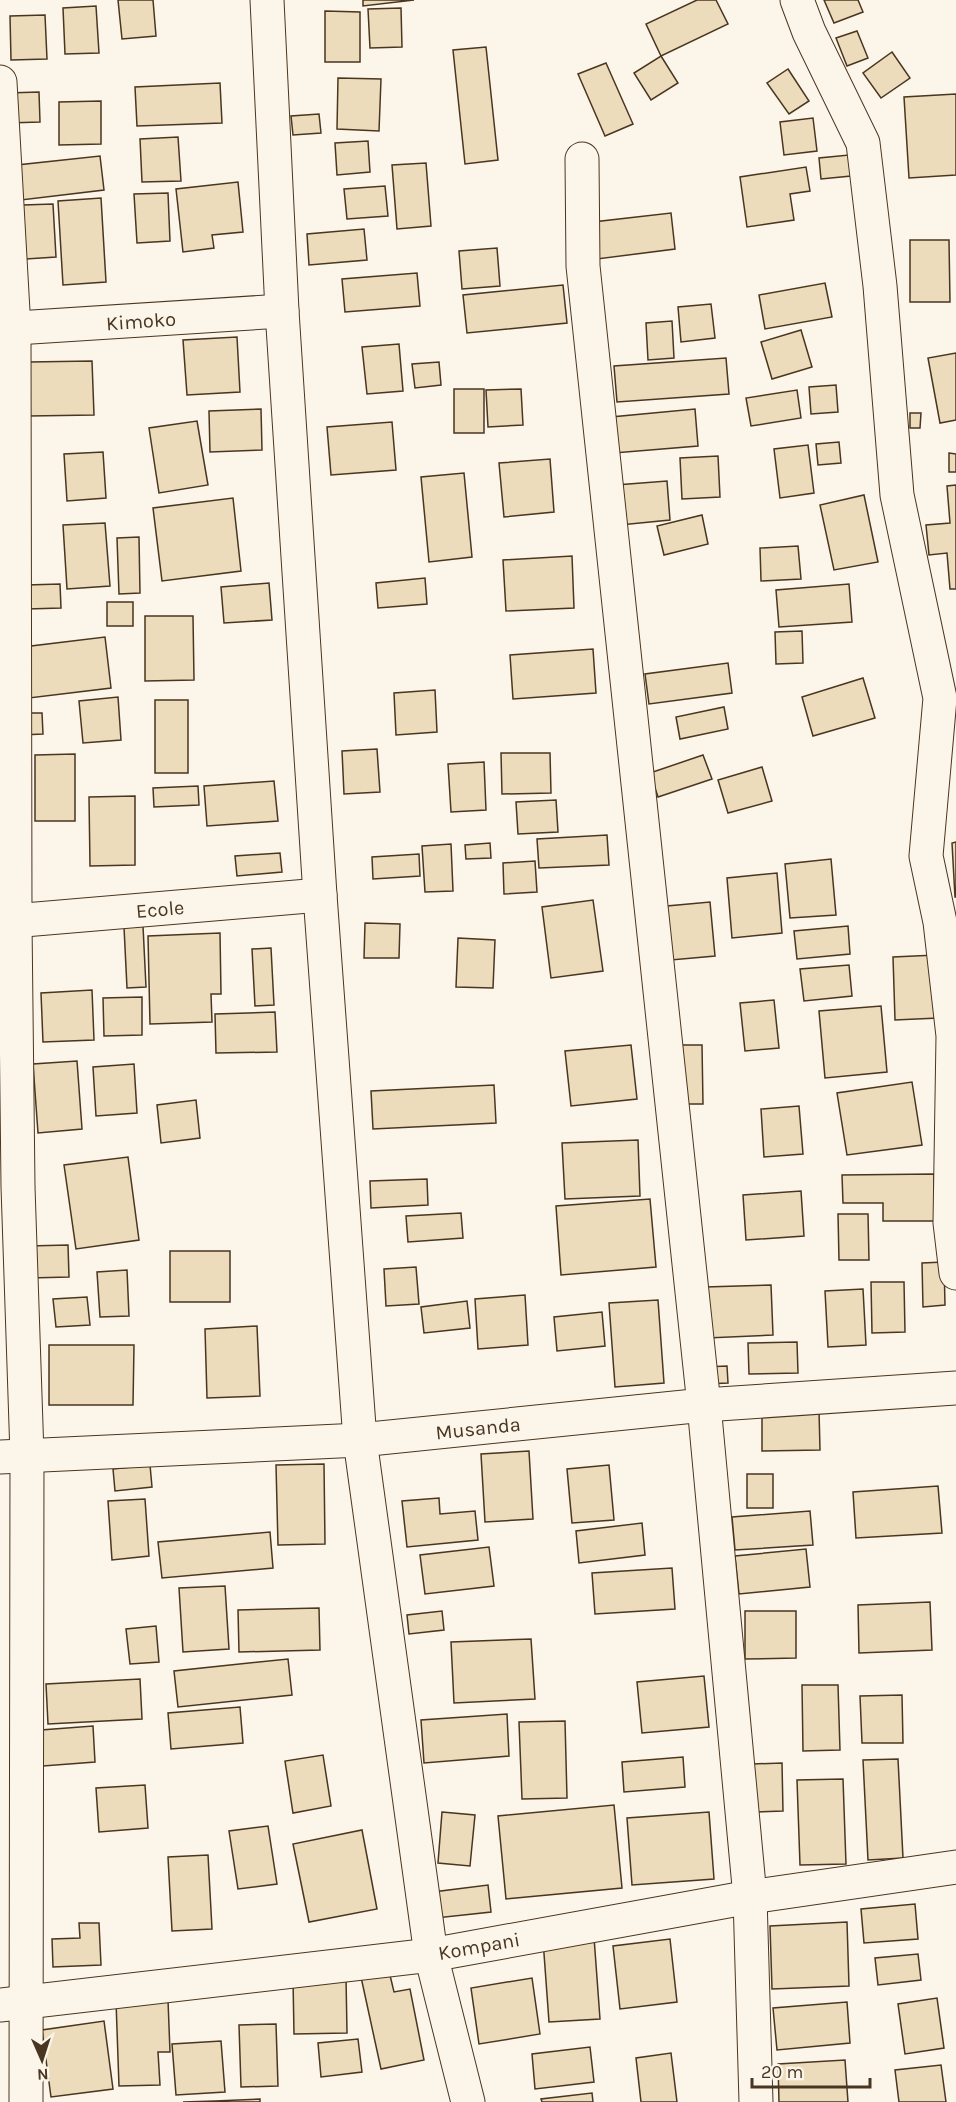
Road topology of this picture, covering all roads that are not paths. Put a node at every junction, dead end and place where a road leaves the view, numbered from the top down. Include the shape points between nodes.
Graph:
1 (267, 0) edge
2 (797, 0) edge
3 (0, 82) edge
4 (582, 159) dead end
5 (282, 311) junction
6 (7, 329) edge
7 (320, 895) junction
8 (7, 921) edge
9 (956, 1273) edge
10 (956, 1388) edge
11 (704, 1405) junction
12 (360, 1440) junction
13 (14, 1456) edge
14 (956, 1867) edge
15 (750, 1897) junction
16 (431, 1955) junction
17 (13, 2003) edge
18 (26, 2102) edge
19 (468, 2102) edge
20 (756, 2102) edge

1 - 5 street
2 - 9 street via 864,143 897,495 940,698 926,856 940,922 953,1036 950,1223
3 - 6 street
4 - 11 street via 583,266
5 - 6 street, Kimoko
5 - 7 street
6 - 8 street
7 - 8 street, Ecole
7 - 12 street
8 - 13 street via 18,1187
10 - 11 street, Musanda
11 - 12 street, Musanda
11 - 15 street
12 - 13 street, Musanda
12 - 16 street
13 - 17 street
14 - 15 street, Kompani
15 - 16 street, Kompani
15 - 20 street
16 - 17 street, Kompani
16 - 19 street
17 - 18 street

